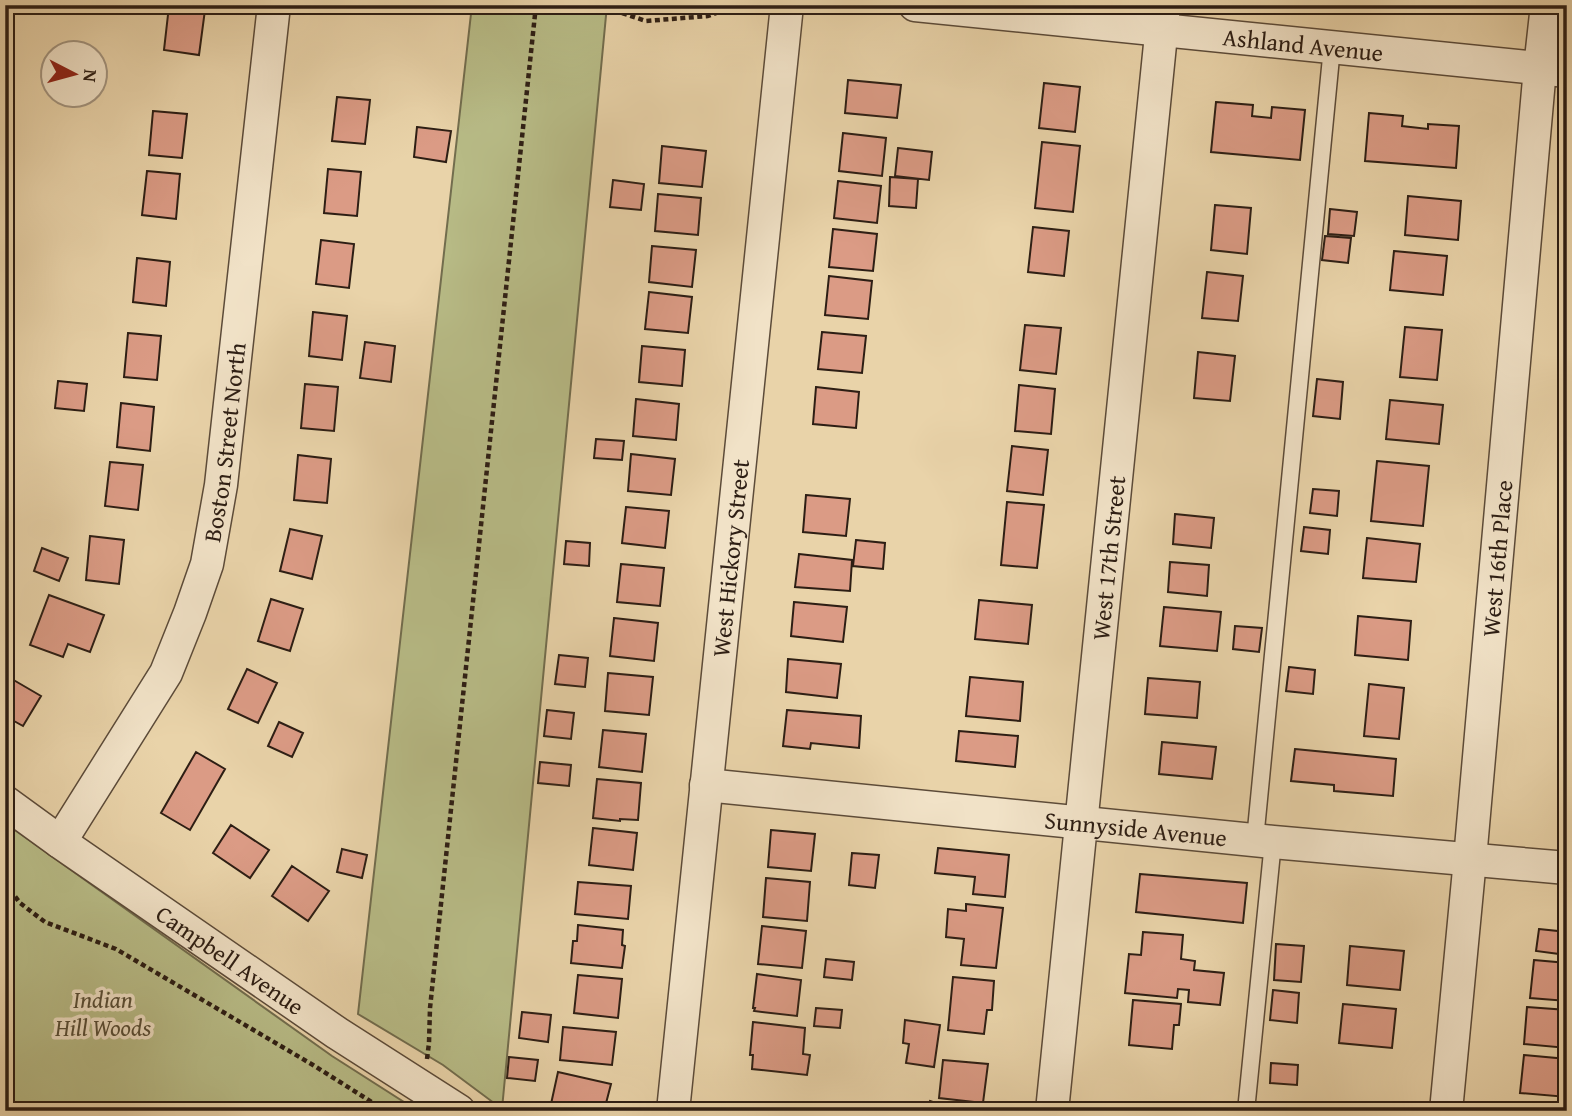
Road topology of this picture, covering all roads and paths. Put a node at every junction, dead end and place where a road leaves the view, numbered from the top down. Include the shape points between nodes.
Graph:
1 (274, 5) edge
2 (536, 5) edge
3 (598, 5) edge
4 (738, 5) edge
5 (787, 5) edge
6 (915, 5) edge
7 (1547, 5) edge
8 (1163, 18) edge
9 (1332, 47) junction
10 (1553, 69) edge
11 (706, 785) junction
12 (5, 802) edge
13 (1081, 822) junction
14 (1264, 841) junction
15 (60, 842) junction
16 (1470, 859) junction
17 (1567, 868) edge
18 (5, 883) edge
19 (429, 1043) dead end
20 (386, 1111) edge
21 (458, 1111) edge
22 (673, 1111) edge
23 (1052, 1111) edge
24 (1245, 1111) edge
25 (1446, 1111) edge

1 - 15 street, Boston Street North via 221,485 207,564 166,673
2 - 19 path
3 - 4 path via 646,21 708,16
5 - 11 street, West Hickory Street
6 - 8 street, Ashland Avenue
7 - 10 street, West 16th Place
8 - 9 street, Ashland Avenue
8 - 13 street, West 17th Street
9 - 10 street, Ashland Avenue
9 - 14 lane
10 - 16 street, West 16th Place
11 - 13 street, Sunnyside Avenue
11 - 22 street, West Hickory Street
12 - 15 street, Campbell Avenue
13 - 14 street, Sunnyside Avenue
13 - 23 street, West 17th Street
14 - 16 street, Sunnyside Avenue
14 - 24 lane
15 - 21 street, Campbell Avenue
16 - 17 street, Sunnyside Avenue
16 - 25 street, West 16th Place
18 - 20 path via 20,903 44,922 116,949

